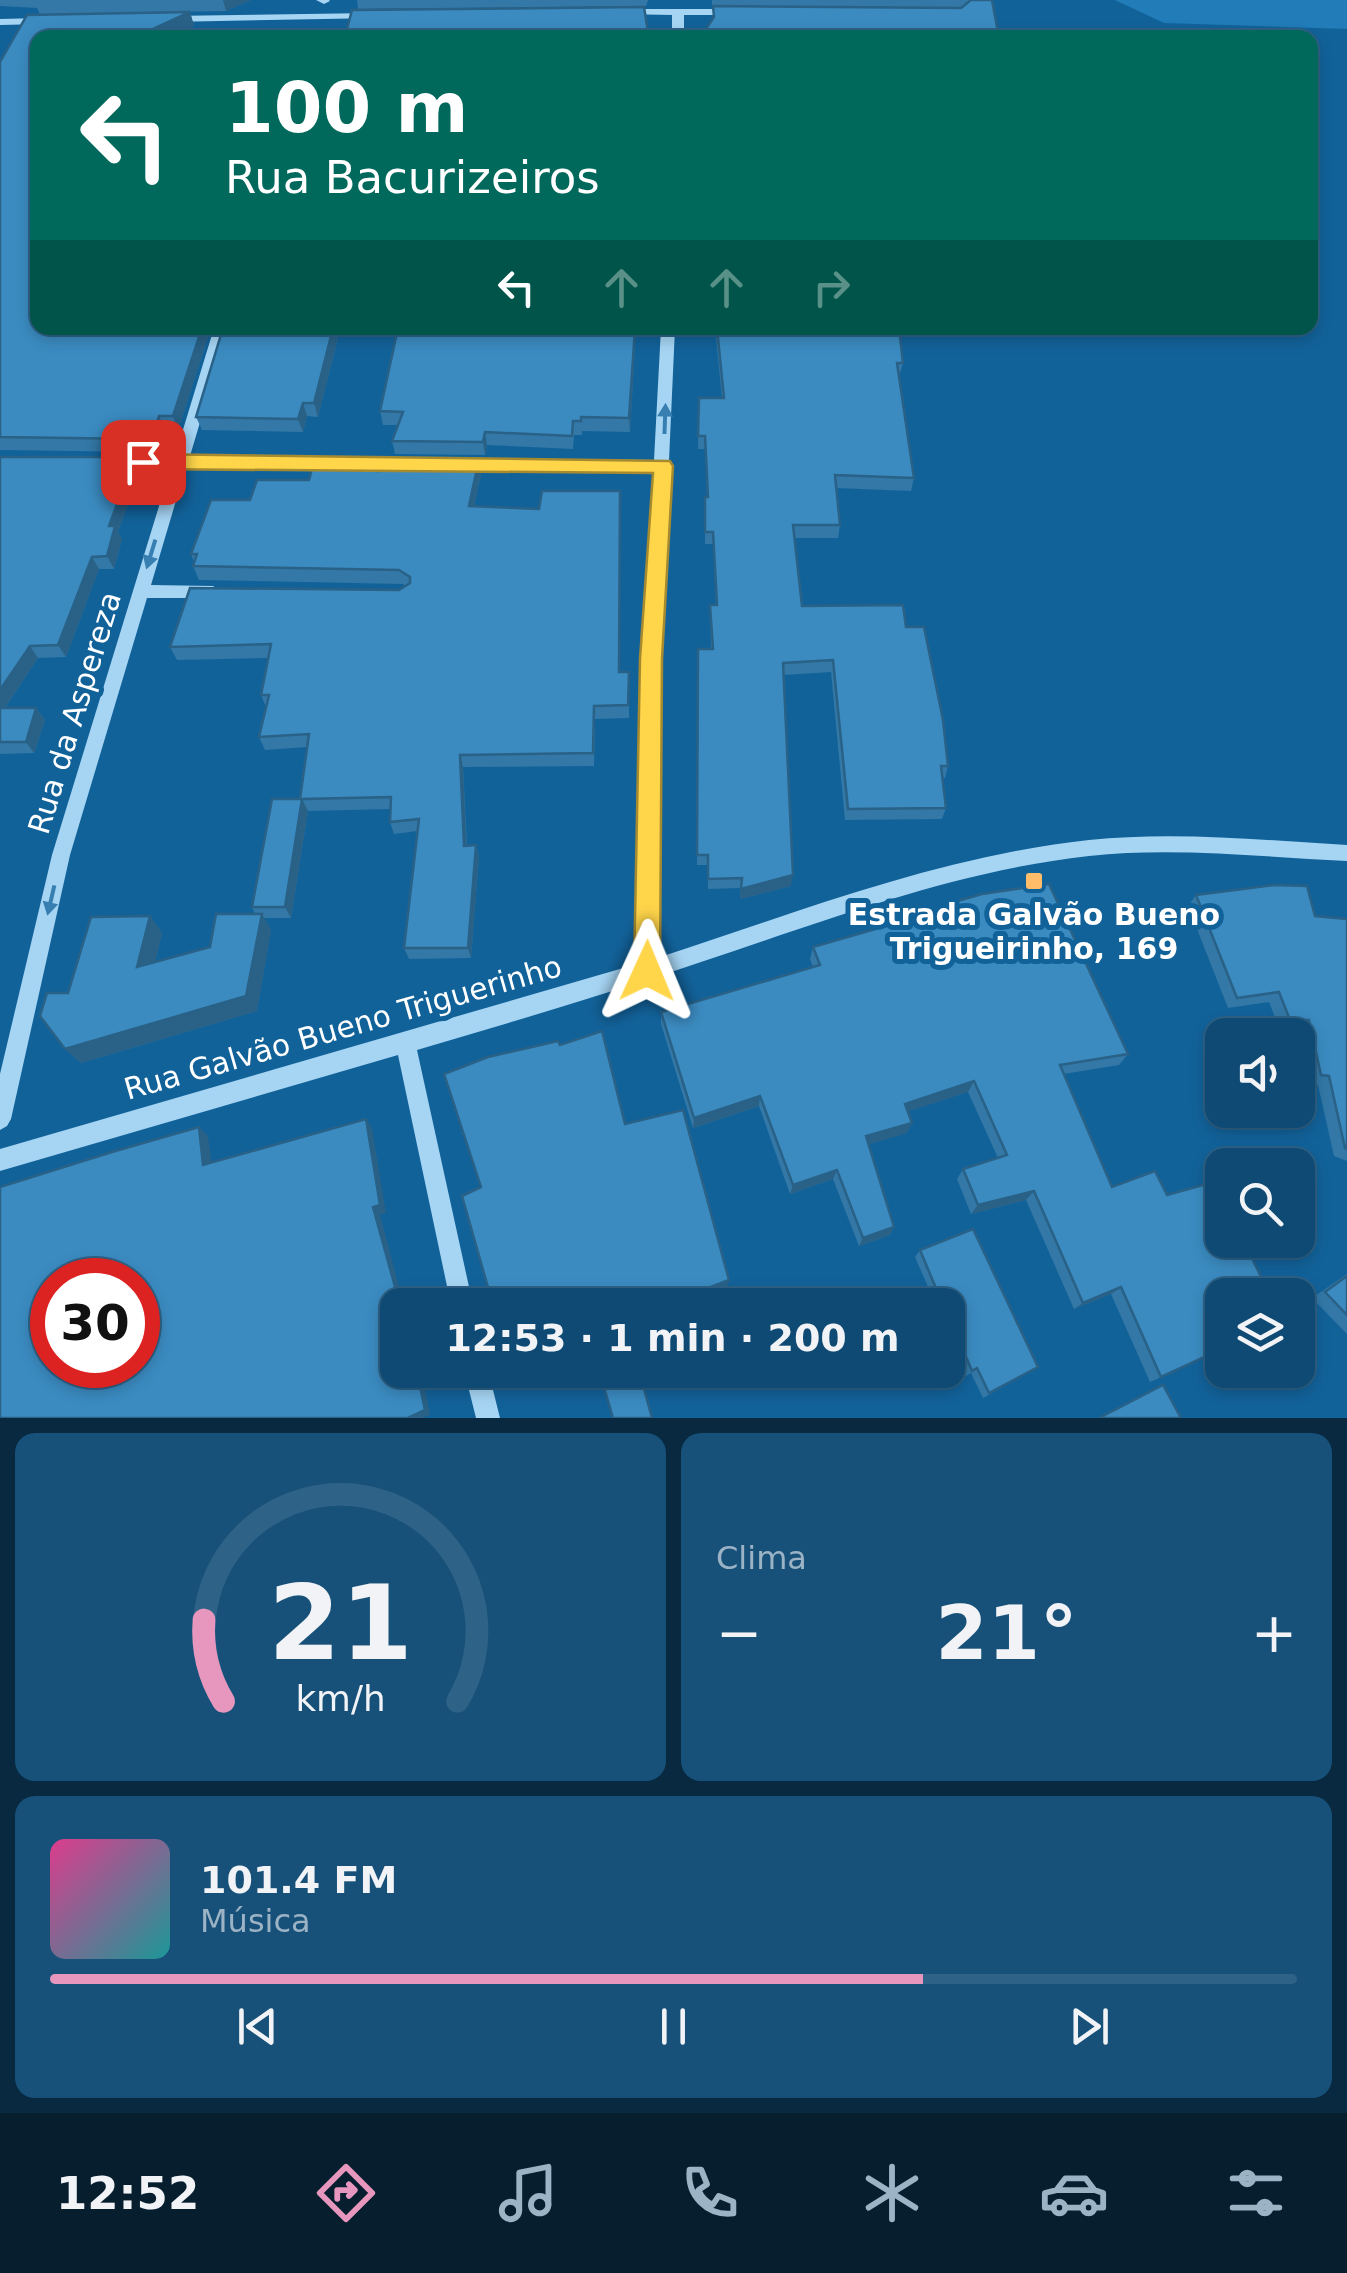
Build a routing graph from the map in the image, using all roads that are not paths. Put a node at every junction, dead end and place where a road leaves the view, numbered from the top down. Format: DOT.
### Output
graph roads {
  1 [pos="323,0"];
  2 [pos="607,12"];
  3 [pos="678,12"];
  4 [pos="751,12"];
  5 [pos="396,16"];
  6 [pos="147,19"];
  7 [pos="55,21"];
  8 [pos="0,22"];
  9 [pos="316,22"];
  10 [pos="678,30"];
  11 [pos="220,335"];
  12 [pos="668,335"];
  13 [pos="100,461"];
  14 [pos="179,462"];
  15 [pos="418,463"];
  16 [pos="438,464"];
  17 [pos="663,466"];
  18 [pos="140,592"];
  19 [pos="234,592"];
  20 [pos="1347,853"];
  21 [pos="647,971"];
  22 [pos="405,1041"];
  23 [pos="0,1119"];
  24 [pos="0,1160"];
  25 [pos="458,1288"];
  26 [pos="480,1388"];
  27 [pos="488,1418"];
  1 -- 9 [label="street"];
  2 -- 3 [label="street"];
  3 -- 4 [label="street"];
  3 -- 10 [label="street"];
  5 -- 9 [label="street"];
  6 -- 9 [label="street"];
  7 -- 8 [label="street"];
  11 -- 14 [label="street, Rua da Aspereza"];
  17 -- 12 [label="street, one-way"];
  13 -- 14 [label="street"];
  14 -- 15 [label="street"];
  14 -- 18 [label="street, Rua da Aspereza, one-way"];
  16 -- 17 [label="street"];
  17 -- 21 [label="street"];
  18 -- 19 [label="street"];
  18 -- 23 [label="street, Rua da Aspereza, one-way"];
  20 -- 21 [label="street, Rua Galvão Bueno Triguerinho"];
  21 -- 22 [label="street, Rua Galvão Bueno Triguerinho"];
  22 -- 24 [label="street, Rua Galvão Bueno Triguerinho"];
  22 -- 25 [label="street"];
  26 -- 27 [label="street"];
}
